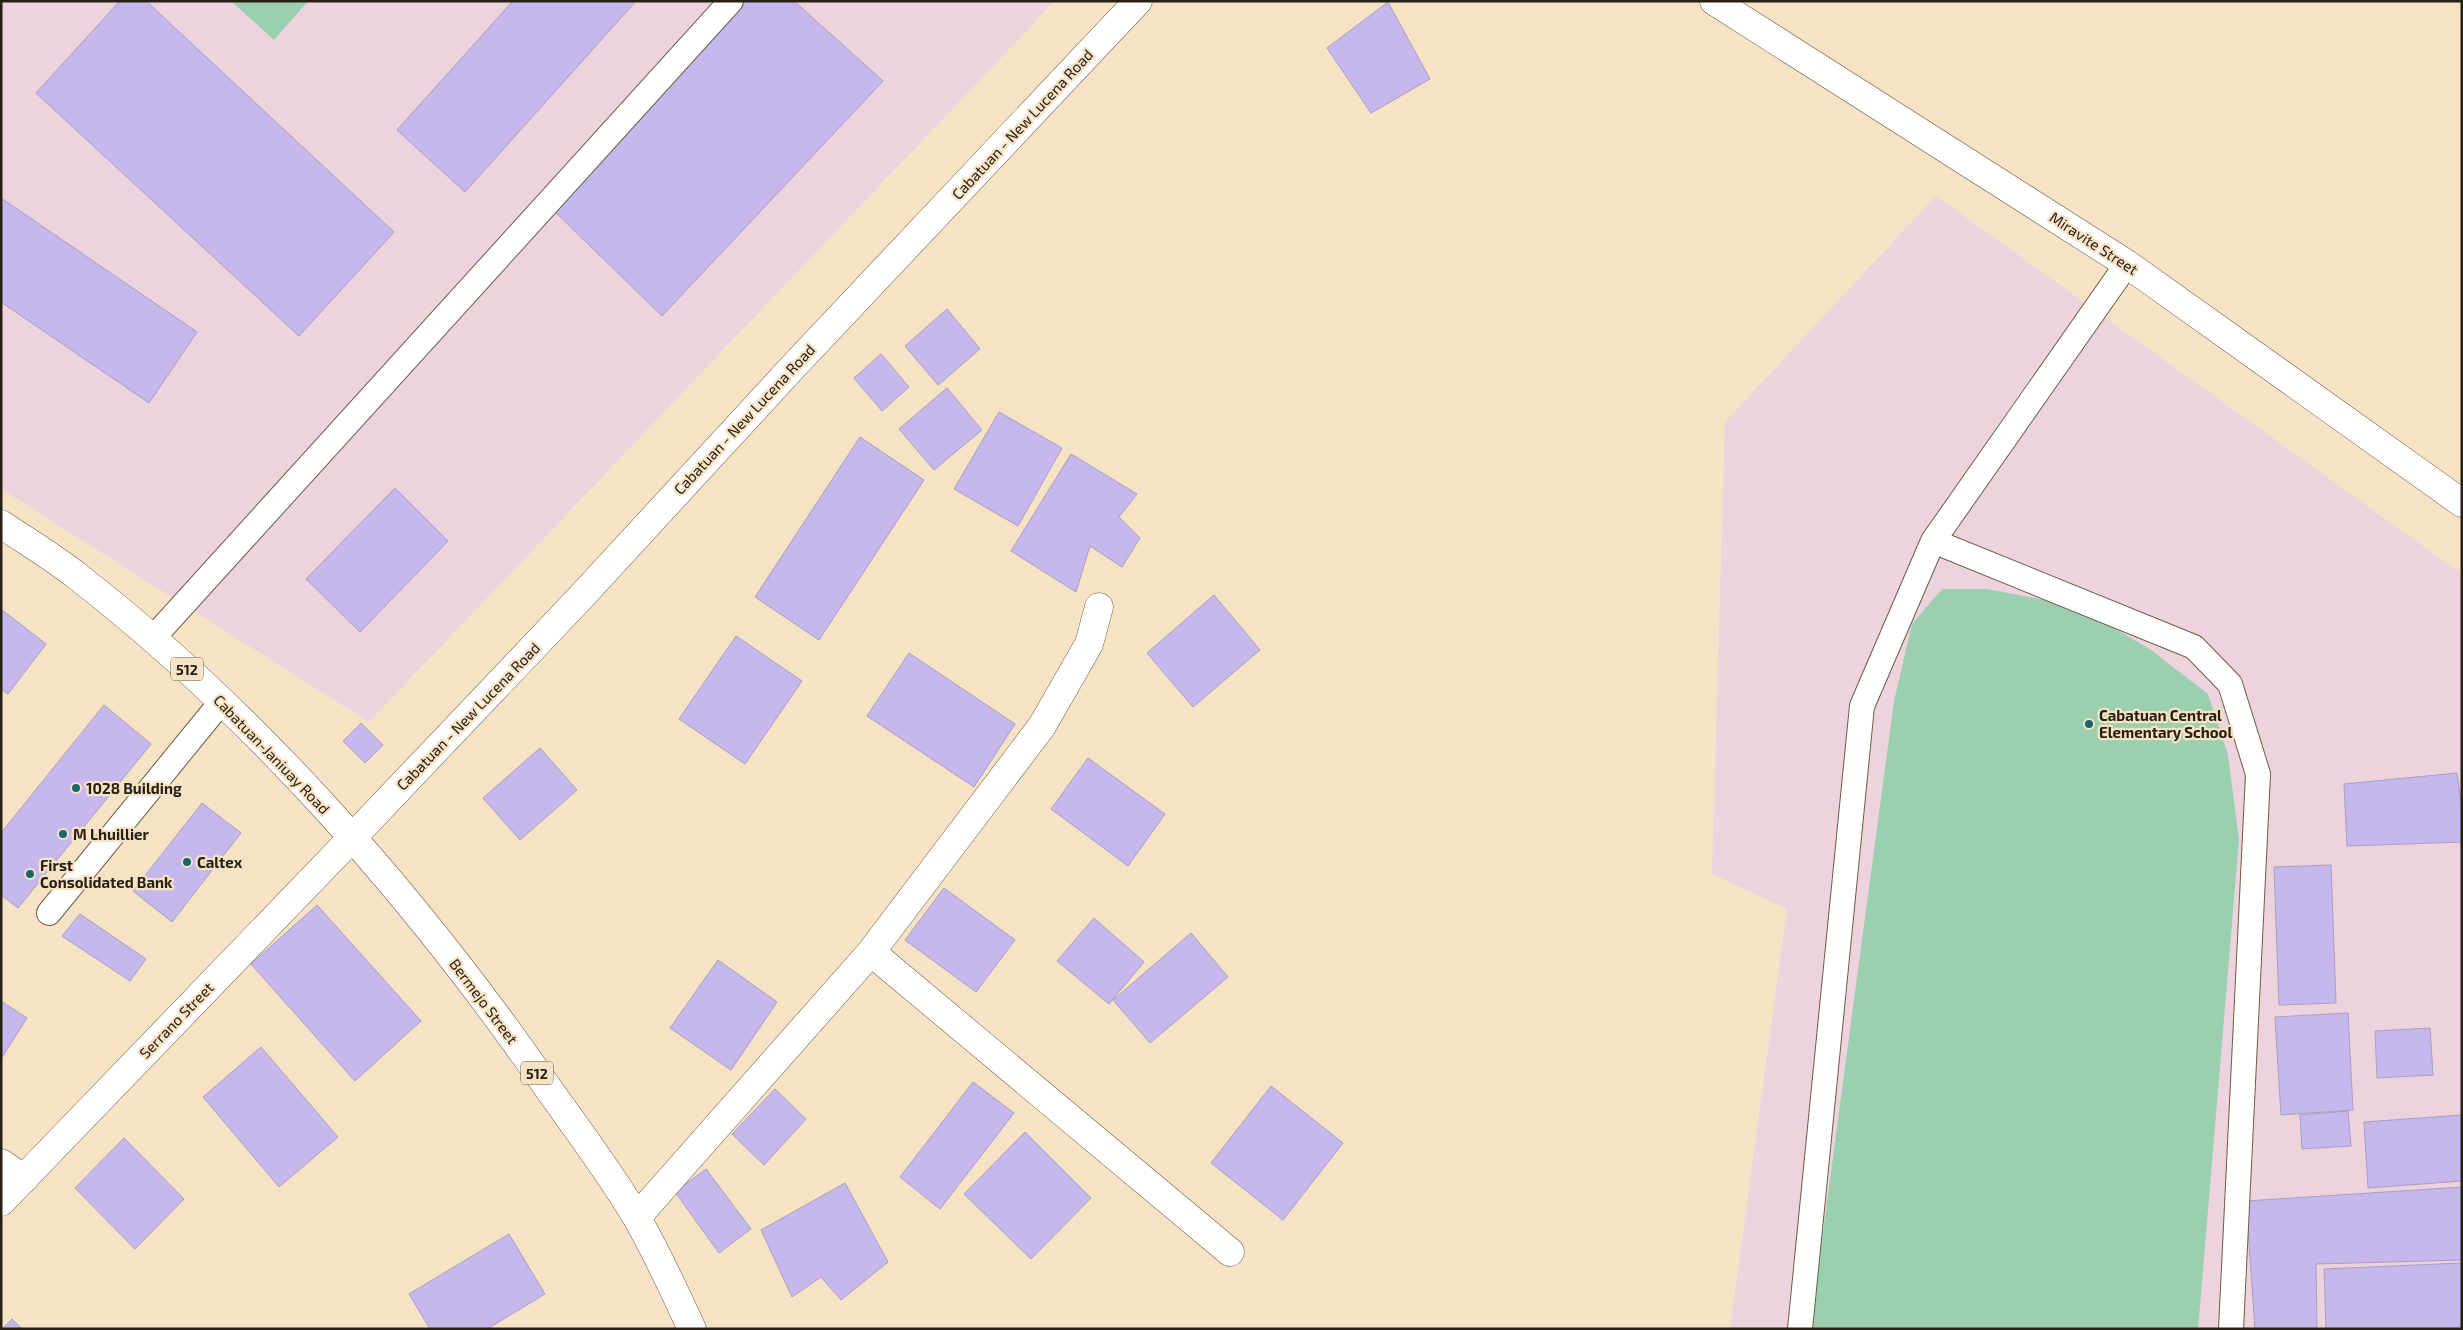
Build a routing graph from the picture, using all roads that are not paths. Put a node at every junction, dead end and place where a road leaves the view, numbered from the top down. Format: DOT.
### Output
graph roads {
  1 [pos="731,1"];
  2 [pos="1138,1"];
  3 [pos="1714,1"];
  4 [pos="2128,264"];
  5 [pos="2462,503"];
  6 [pos="1,524"];
  7 [pos="1932,541"];
  8 [pos="1099,607"];
  9 [pos="153,638"];
  10 [pos="222,701"];
  11 [pos="352,839"];
  12 [pos="49,912"];
  13 [pos="872,952"];
  14 [pos="1,1163"];
  15 [pos="24,1178"];
  16 [pos="1,1202"];
  17 [pos="636,1217"];
  18 [pos="1230,1252"];
  19 [pos="692,1329"];
  20 [pos="1800,1329"];
  21 [pos="2231,1329"];
  1 -- 9 [label="lane"];
  2 -- 11 [label="street, Cabatuan - New Lucena Road"];
  3 -- 4 [label="street, Miravite Street"];
  4 -- 5 [label="street, Miravite Street"];
  4 -- 7 [label="lane"];
  6 -- 9 [label="street, Cabatuan-Janiuay Road / 512"];
  7 -- 20 [label="lane"];
  7 -- 21 [label="lane"];
  8 -- 13 [label="street"];
  9 -- 10 [label="street, Cabatuan-Janiuay Road / 512"];
  10 -- 11 [label="street, Cabatuan-Janiuay Road / 512"];
  10 -- 12 [label="lane"];
  11 -- 15 [label="street, Serrano Street"];
  11 -- 17 [label="street, Bermejo Street / 512"];
  13 -- 17 [label="street"];
  13 -- 18 [label="street"];
  14 -- 15 [label="street"];
  15 -- 16 [label="street, Serrano Street"];
  17 -- 19 [label="street, Bermejo Street / 512"];
}
